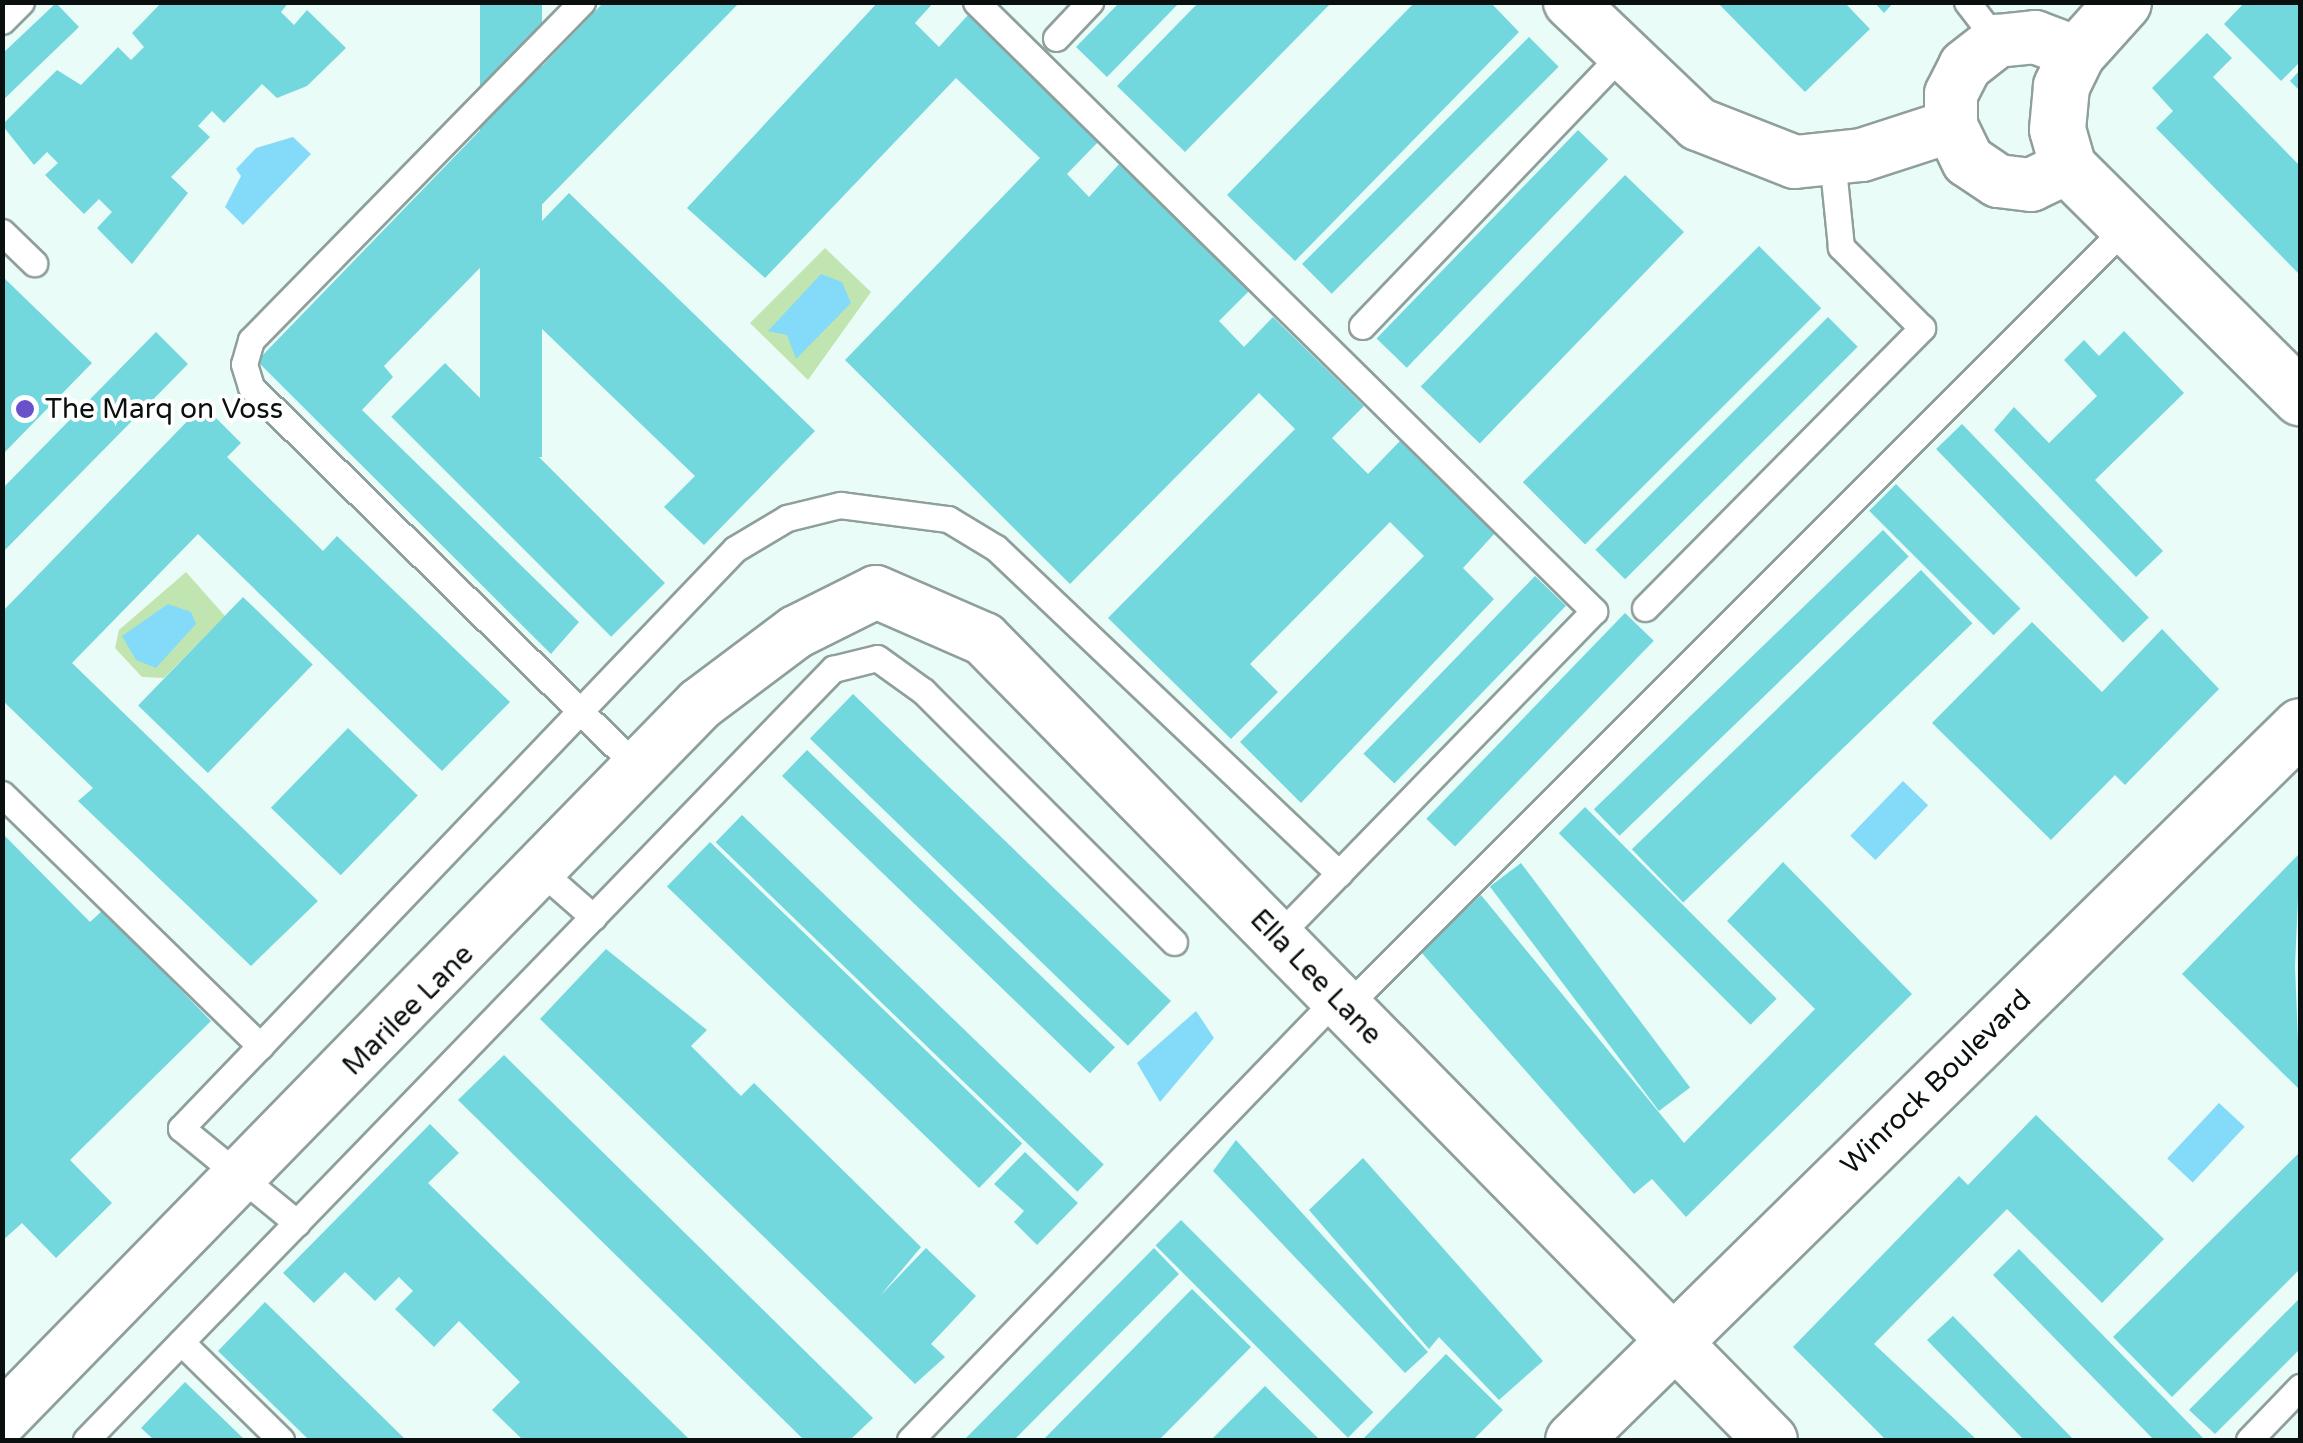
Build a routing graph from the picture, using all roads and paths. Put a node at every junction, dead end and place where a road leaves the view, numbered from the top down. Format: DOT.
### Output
graph roads {
  1 [pos="20,2"];
  2 [pos="582,2"];
  3 [pos="976,2"];
  4 [pos="1090,2"];
  5 [pos="1570,2"];
  6 [pos="2123,2"];
  7 [pos="2,21"];
  8 [pos="1982,22"];
  9 [pos="1056,38"];
  10 [pos="2076,53"];
  11 [pos="1622,54"];
  12 [pos="1951,126"];
  13 [pos="1832,158"];
  14 [pos="2068,167"];
  15 [pos="2126,228"];
  16 [pos="2,232"];
  17 [pos="34,264"];
  18 [pos="1362,326"];
  19 [pos="2300,397"];
  20 [pos="1645,608"];
  21 [pos="825,617"];
  22 [pos="580,712"];
  23 [pos="2300,726"];
  24 [pos="640,770"];
  25 [pos="2,794"];
  26 [pos="543,873"];
  27 [pos="1339,873"];
  28 [pos="593,918"];
  29 [pos="1277,937"];
  30 [pos="1174,942"];
  31 [pos="1341,1003"];
  32 [pos="260,1046"];
  33 [pos="239,1180"];
  34 [pos="297,1223"];
  35 [pos="1670,1341"];
  36 [pos="181,1342"];
  37 [pos="2300,1387"];
  38 [pos="2,1419"];
  39 [pos="86,1440"];
  40 [pos="282,1440"];
  41 [pos="910,1440"];
  42 [pos="1573,1440"];
  43 [pos="1771,1440"];
  44 [pos="2248,1440"];
  1 -- 7 [label="lane"];
  2 -- 22 [label="lane"];
  3 -- 27 [label="lane"];
  4 -- 9 [label="lane"];
  5 -- 11 [label="street"];
  6 -- 10 [label="street"];
  8 -- 10 [label="street"];
  8 -- 12 [label="street"];
  10 -- 14 [label="street"];
  11 -- 13 [label="street"];
  11 -- 18 [label="lane"];
  12 -- 13 [label="street"];
  12 -- 14 [label="street"];
  13 -- 20 [label="lane"];
  14 -- 15 [label="street"];
  15 -- 19 [label="street"];
  15 -- 31 [label="lane"];
  16 -- 17 [label="lane"];
  21 -- 24 [label="street, Marilee Lane"];
  21 -- 29 [label="street, Ella Lee Lane"];
  22 -- 24 [label="lane"];
  22 -- 27 [label="lane"];
  22 -- 32 [label="lane"];
  23 -- 35 [label="street, Winrock Boulevard"];
  24 -- 26 [label="street, Marilee Lane"];
  25 -- 32 [label="lane"];
  26 -- 28 [label="lane"];
  26 -- 33 [label="street, Marilee Lane"];
  27 -- 29 [label="lane"];
  28 -- 30 [label="lane"];
  28 -- 34 [label="lane"];
  29 -- 31 [label="street, Ella Lee Lane"];
  31 -- 35 [label="street, Ella Lee Lane"];
  31 -- 41 [label="lane"];
  32 -- 33 [label="lane"];
  33 -- 34 [label="lane"];
  33 -- 38 [label="street, Marilee Lane"];
  34 -- 36 [label="lane"];
  35 -- 42 [label="street, Winrock Boulevard"];
  35 -- 43 [label="street, Ella Lee Lane"];
  36 -- 39 [label="lane"];
  36 -- 40 [label="lane"];
  37 -- 44 [label="lane"];
}
